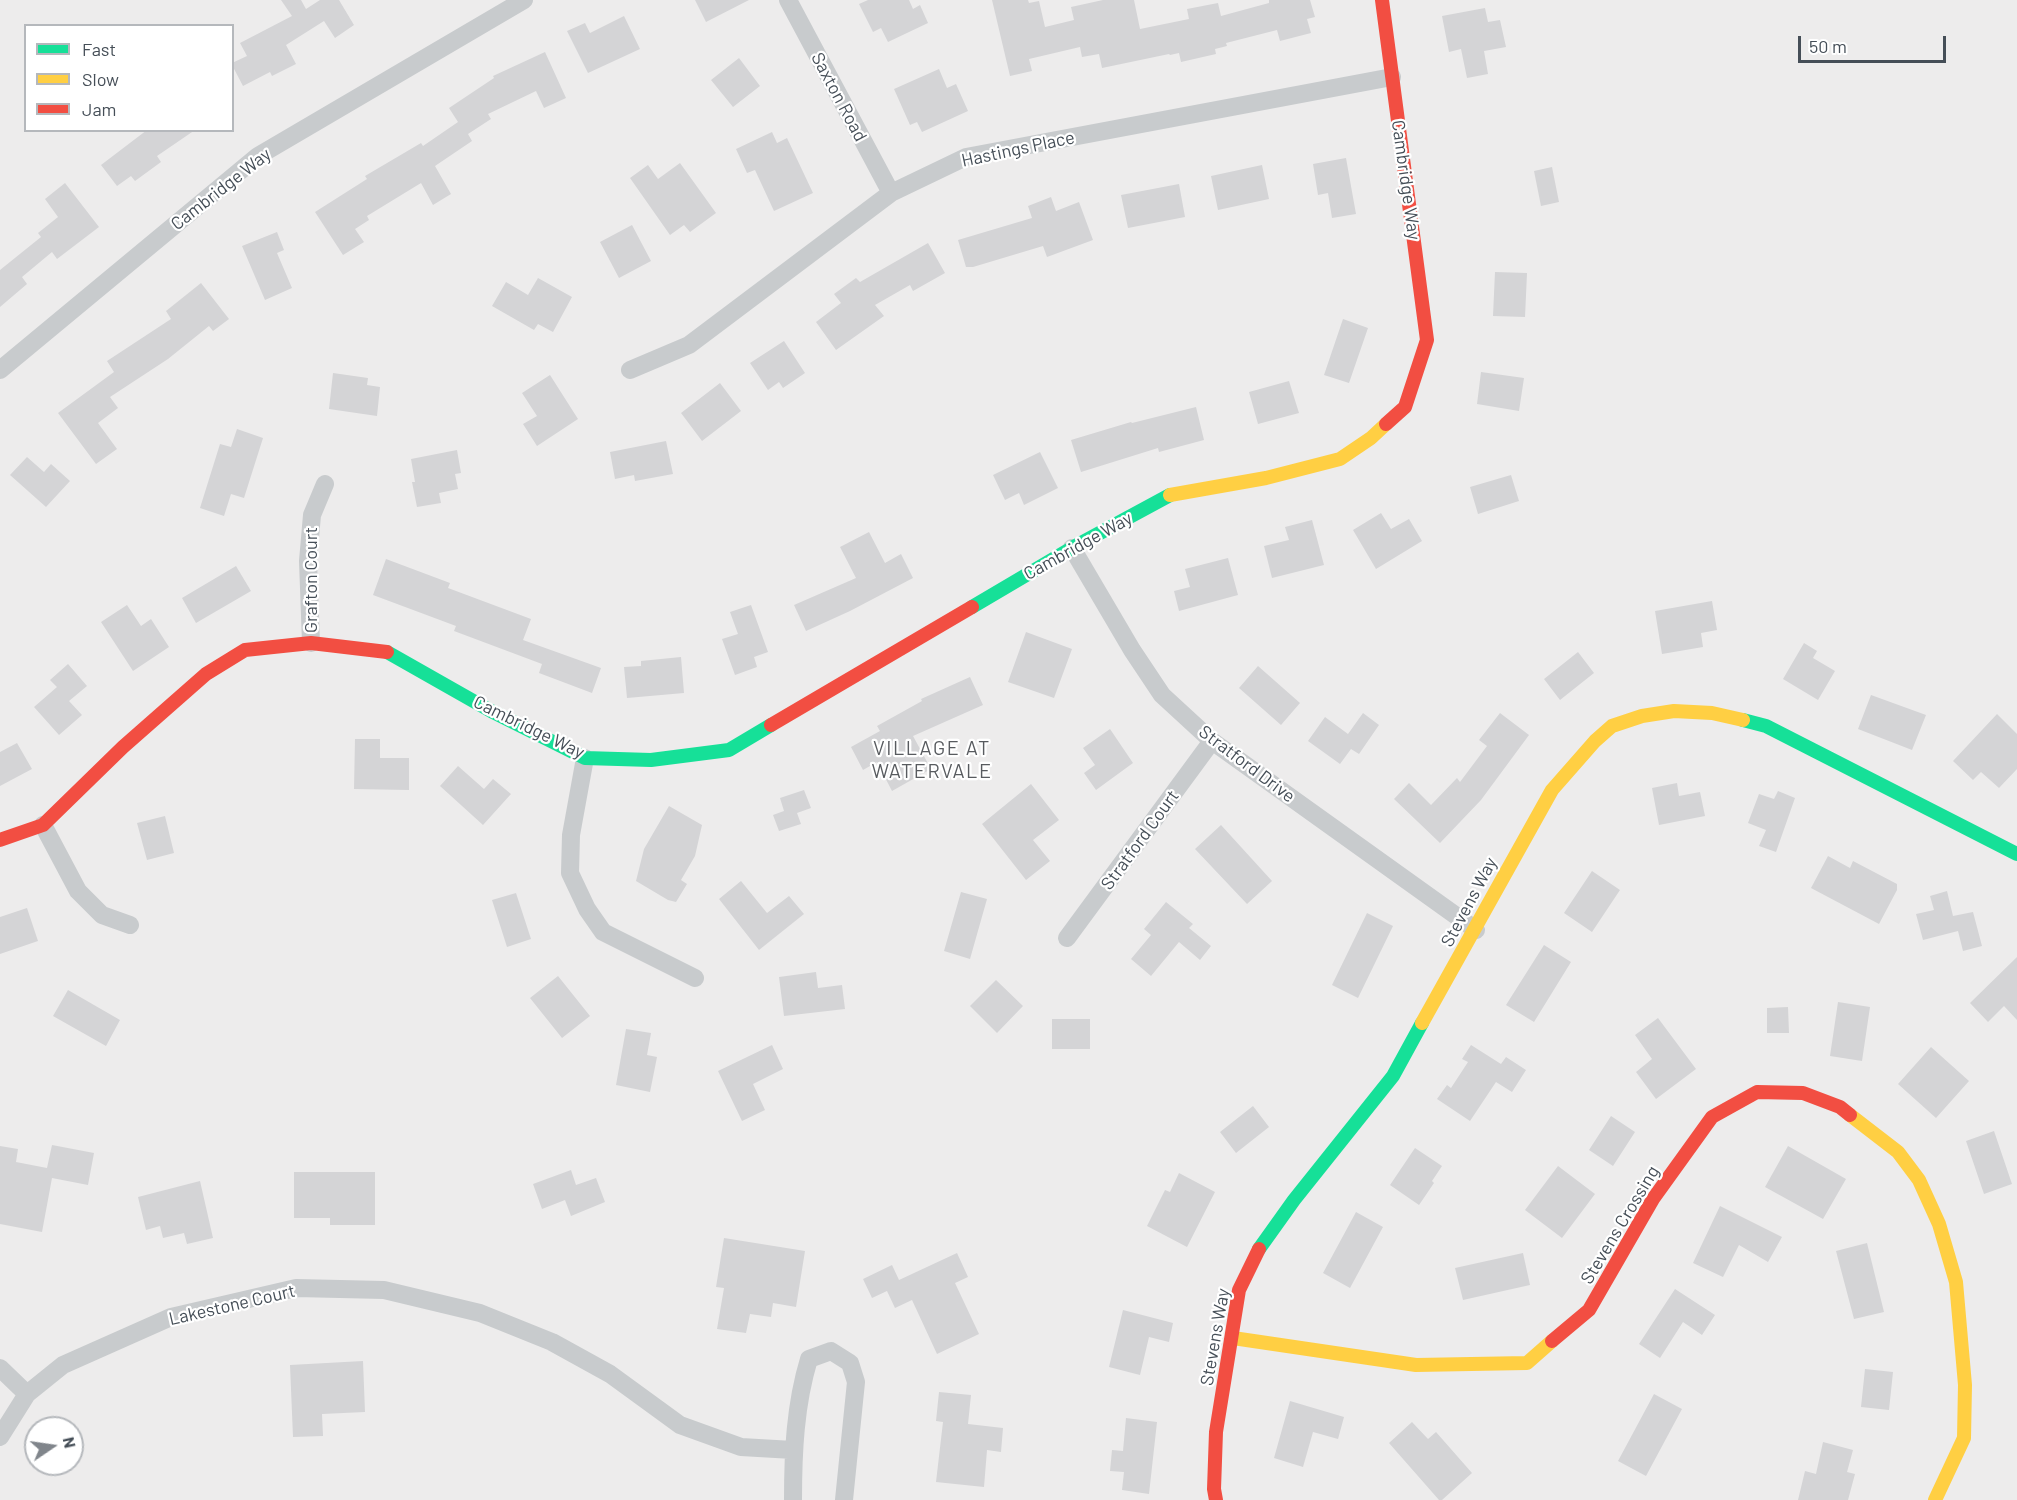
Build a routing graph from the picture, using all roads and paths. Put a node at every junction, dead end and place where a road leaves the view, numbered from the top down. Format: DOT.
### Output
graph roads {
  1 [pos="524,0"];
  2 [pos="788,0"];
  3 [pos="1382,0"];
  4 [pos="1392,77"];
  5 [pos="891,194"];
  6 [pos="0,370"];
  7 [pos="630,370"];
  8 [pos="325,484"];
  9 [pos="1072,548"];
  10 [pos="311,643"];
  11 [pos="1212,741"];
  12 [pos="585,758"];
  13 [pos="44,825"];
  14 [pos="0,840"];
  15 [pos="2017,854"];
  16 [pos="130,925"];
  17 [pos="1476,930"];
  18 [pos="1067,938"];
  19 [pos="695,978"];
  20 [pos="1233,1338"];
  21 [pos="0,1368"];
  22 [pos="27,1394"];
  23 [pos="0,1437"];
  24 [pos="793,1450"];
  25 [pos="793,1500"];
  26 [pos="844,1500"];
  27 [pos="1215,1500"];
  28 [pos="1935,1500"];
  1 -- 6 [label="street, Cambridge Way"];
  2 -- 5 [label="street, Saxton Road"];
  3 -- 4 [label="street, Cambridge Way"];
  4 -- 5 [label="street, Hastings Place"];
  4 -- 9 [label="street, Cambridge Way"];
  5 -- 7 [label="street, Hastings Place"];
  8 -- 10 [label="street, Grafton Court"];
  9 -- 11 [label="street, Stratford Drive"];
  9 -- 12 [label="street, Cambridge Way"];
  10 -- 12 [label="street, Cambridge Way"];
  10 -- 13 [label="street"];
  11 -- 17 [label="street, Stratford Drive"];
  11 -- 18 [label="street, Stratford Court"];
  12 -- 19 [label="street"];
  13 -- 14 [label="street"];
  13 -- 16 [label="street"];
  15 -- 17 [label="street, Stevens Way"];
  17 -- 20 [label="street, Stevens Way"];
  20 -- 27 [label="street, Stevens Way"];
  20 -- 28 [label="street, Stevens Crossing"];
  21 -- 22 [label="street"];
  22 -- 23 [label="street, Lakestone Court"];
  22 -- 24 [label="street, Lakestone Court"];
  24 -- 25 [label="street"];
  24 -- 26 [label="street"];
}
